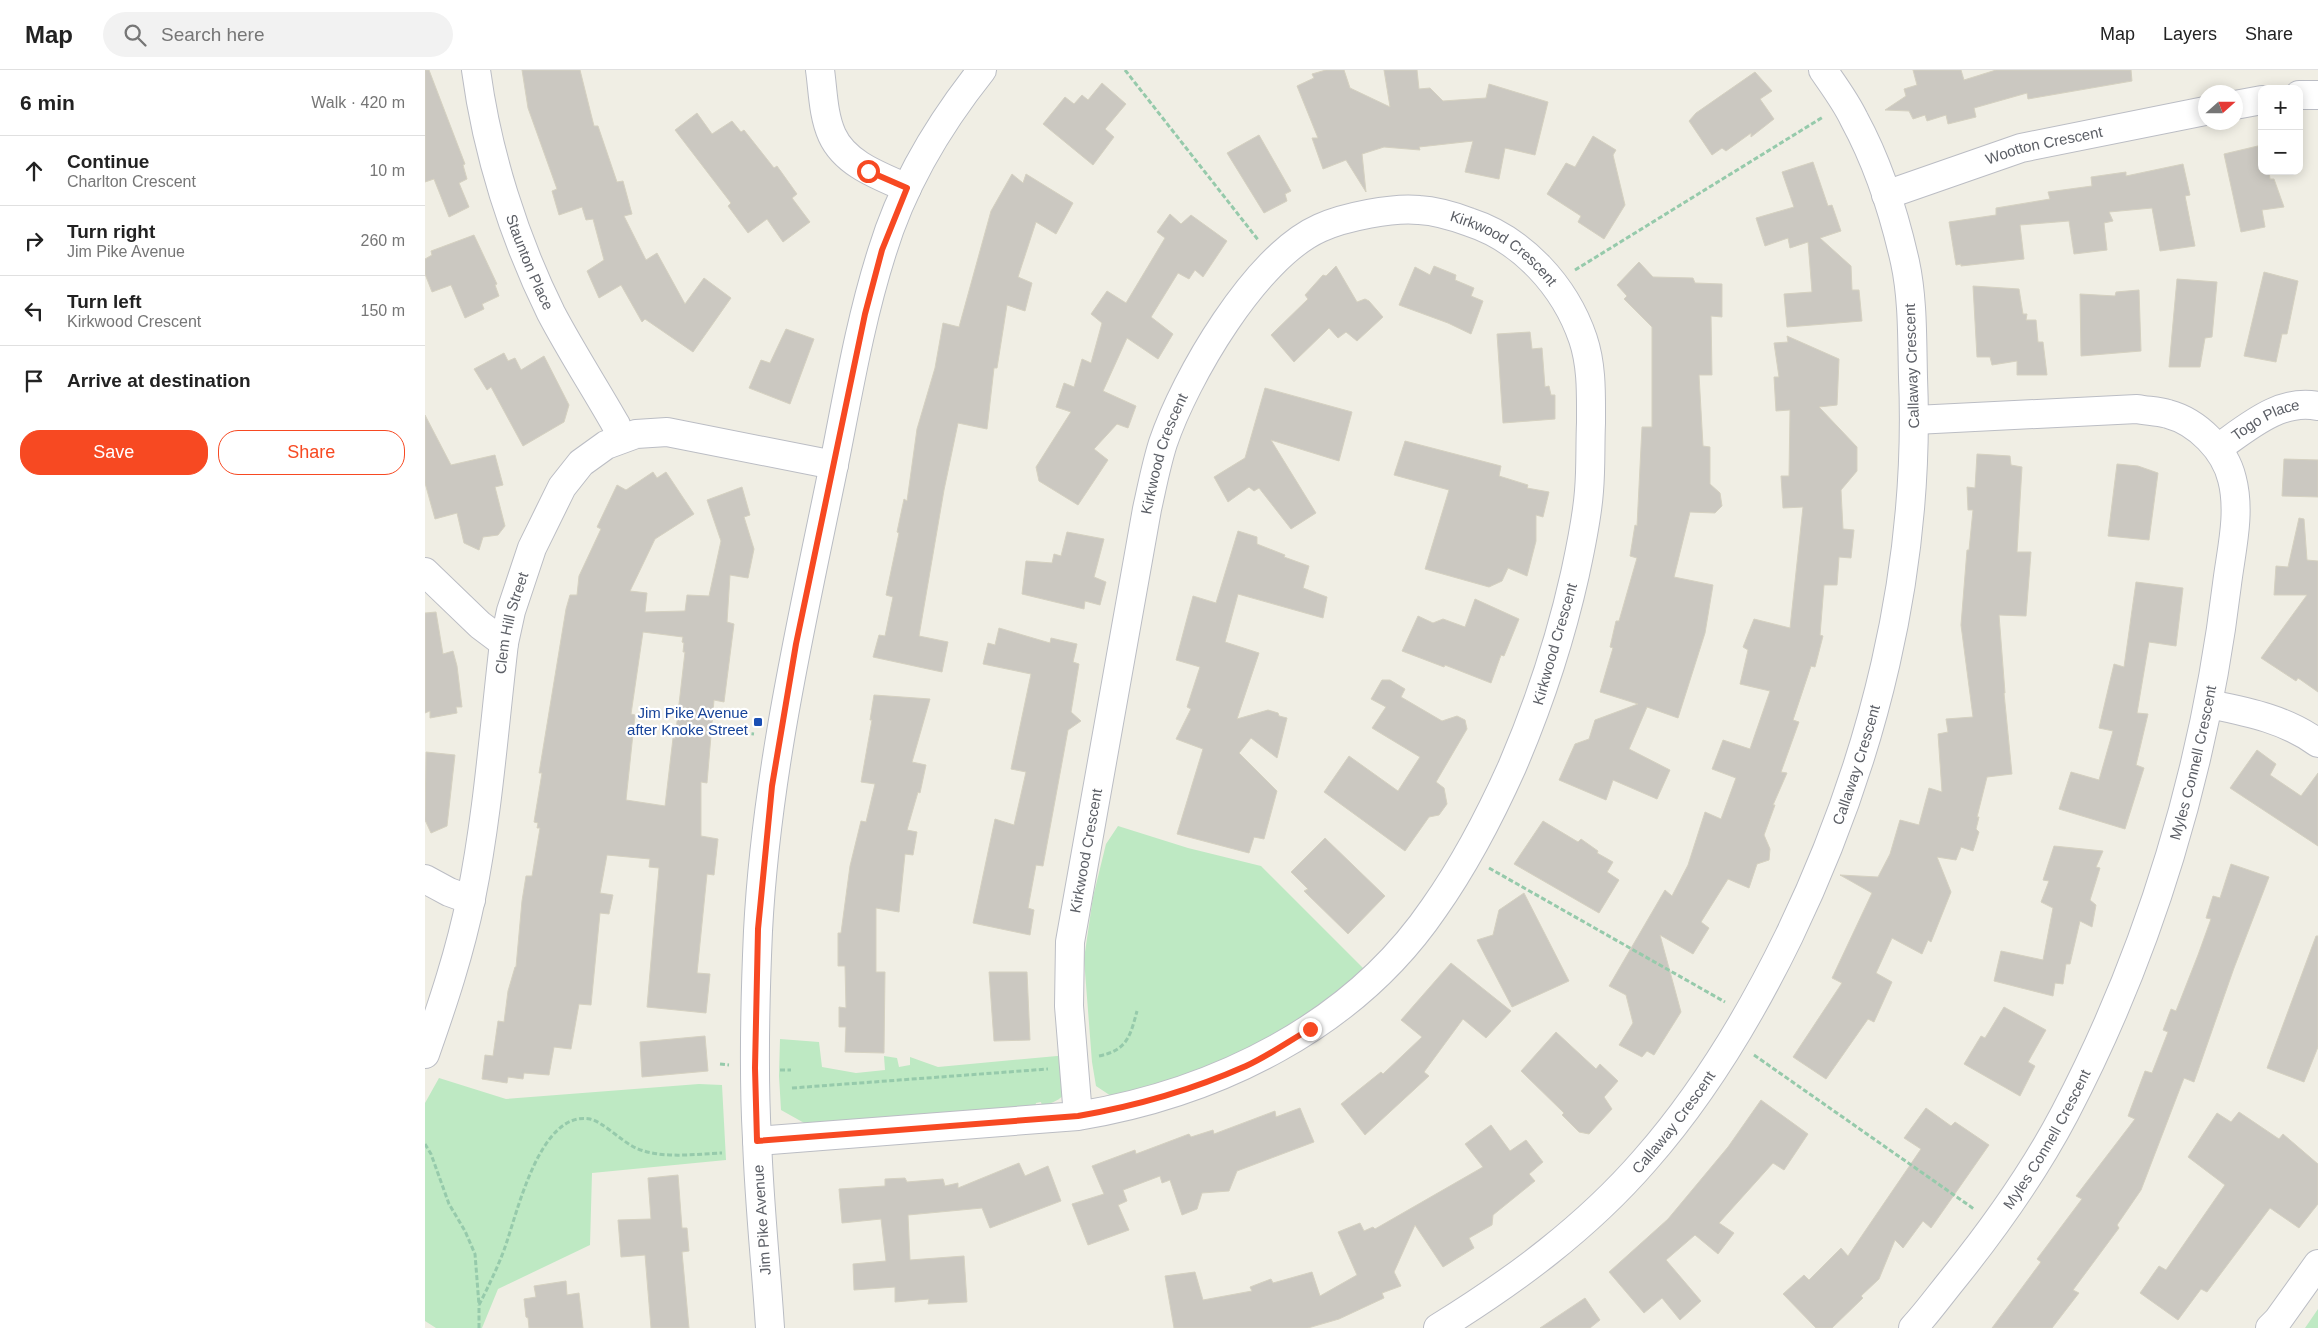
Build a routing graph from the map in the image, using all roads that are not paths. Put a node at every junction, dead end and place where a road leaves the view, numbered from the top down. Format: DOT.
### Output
graph roads {
  1 [pos="476,70"];
  2 [pos="820,70"];
  3 [pos="981,70"];
  4 [pos="1823,70"];
  5 [pos="2303,95"];
  6 [pos="2318,95"];
  7 [pos="2258,101"];
  8 [pos="2243,104"];
  9 [pos="2198,112"];
  10 [pos="907,188"];
  11 [pos="1886,194"];
  12 [pos="2318,406"];
  13 [pos="1915,420"];
  14 [pos="621,438"];
  15 [pos="2218,448"];
  16 [pos="834,465"];
  17 [pos="425,572"];
  18 [pos="504,643"];
  19 [pos="2209,704"];
  20 [pos="2318,743"];
  21 [pos="425,879"];
  22 [pos="471,900"];
  23 [pos="425,1054"];
  24 [pos="1078,1116"];
  25 [pos="757,1141"];
  26 [pos="2318,1264"];
  27 [pos="770,1328"];
  28 [pos="1438,1328"];
  29 [pos="1913,1328"];
  30 [pos="2270,1328"];
  1 -- 14 [label="street, Staunton Place"];
  2 -- 10 [label="street"];
  3 -- 10 [label="street, Jim Pike Avenue"];
  4 -- 11 [label="street, Callaway Crescent"];
  5 -- 6 [label="street"];
  7 -- 8 [label="street"];
  9 -- 11 [label="street, Wootton Crescent"];
  10 -- 16 [label="street, Jim Pike Avenue"];
  11 -- 13 [label="street, Callaway Crescent"];
  12 -- 15 [label="street, Togo Place"];
  13 -- 15 [label="street, Myles Connell Crescent"];
  13 -- 28 [label="street, Callaway Crescent"];
  14 -- 16 [label="street, Clem Hill Street"];
  14 -- 18 [label="street, Clem Hill Street"];
  15 -- 19 [label="street, Myles Connell Crescent"];
  16 -- 25 [label="street, Jim Pike Avenue"];
  17 -- 18 [label="street"];
  18 -- 22 [label="street, Clem Hill Street"];
  19 -- 20 [label="street"];
  19 -- 29 [label="street, Myles Connell Crescent"];
  21 -- 22 [label="street"];
  22 -- 23 [label="street, Clem Hill Street"];
  24 -- 24 [label="street, Kirkwood Crescent"];
  24 -- 25 [label="street, Kirkwood Crescent"];
  25 -- 27 [label="street, Jim Pike Avenue"];
  26 -- 30 [label="street"];
}
